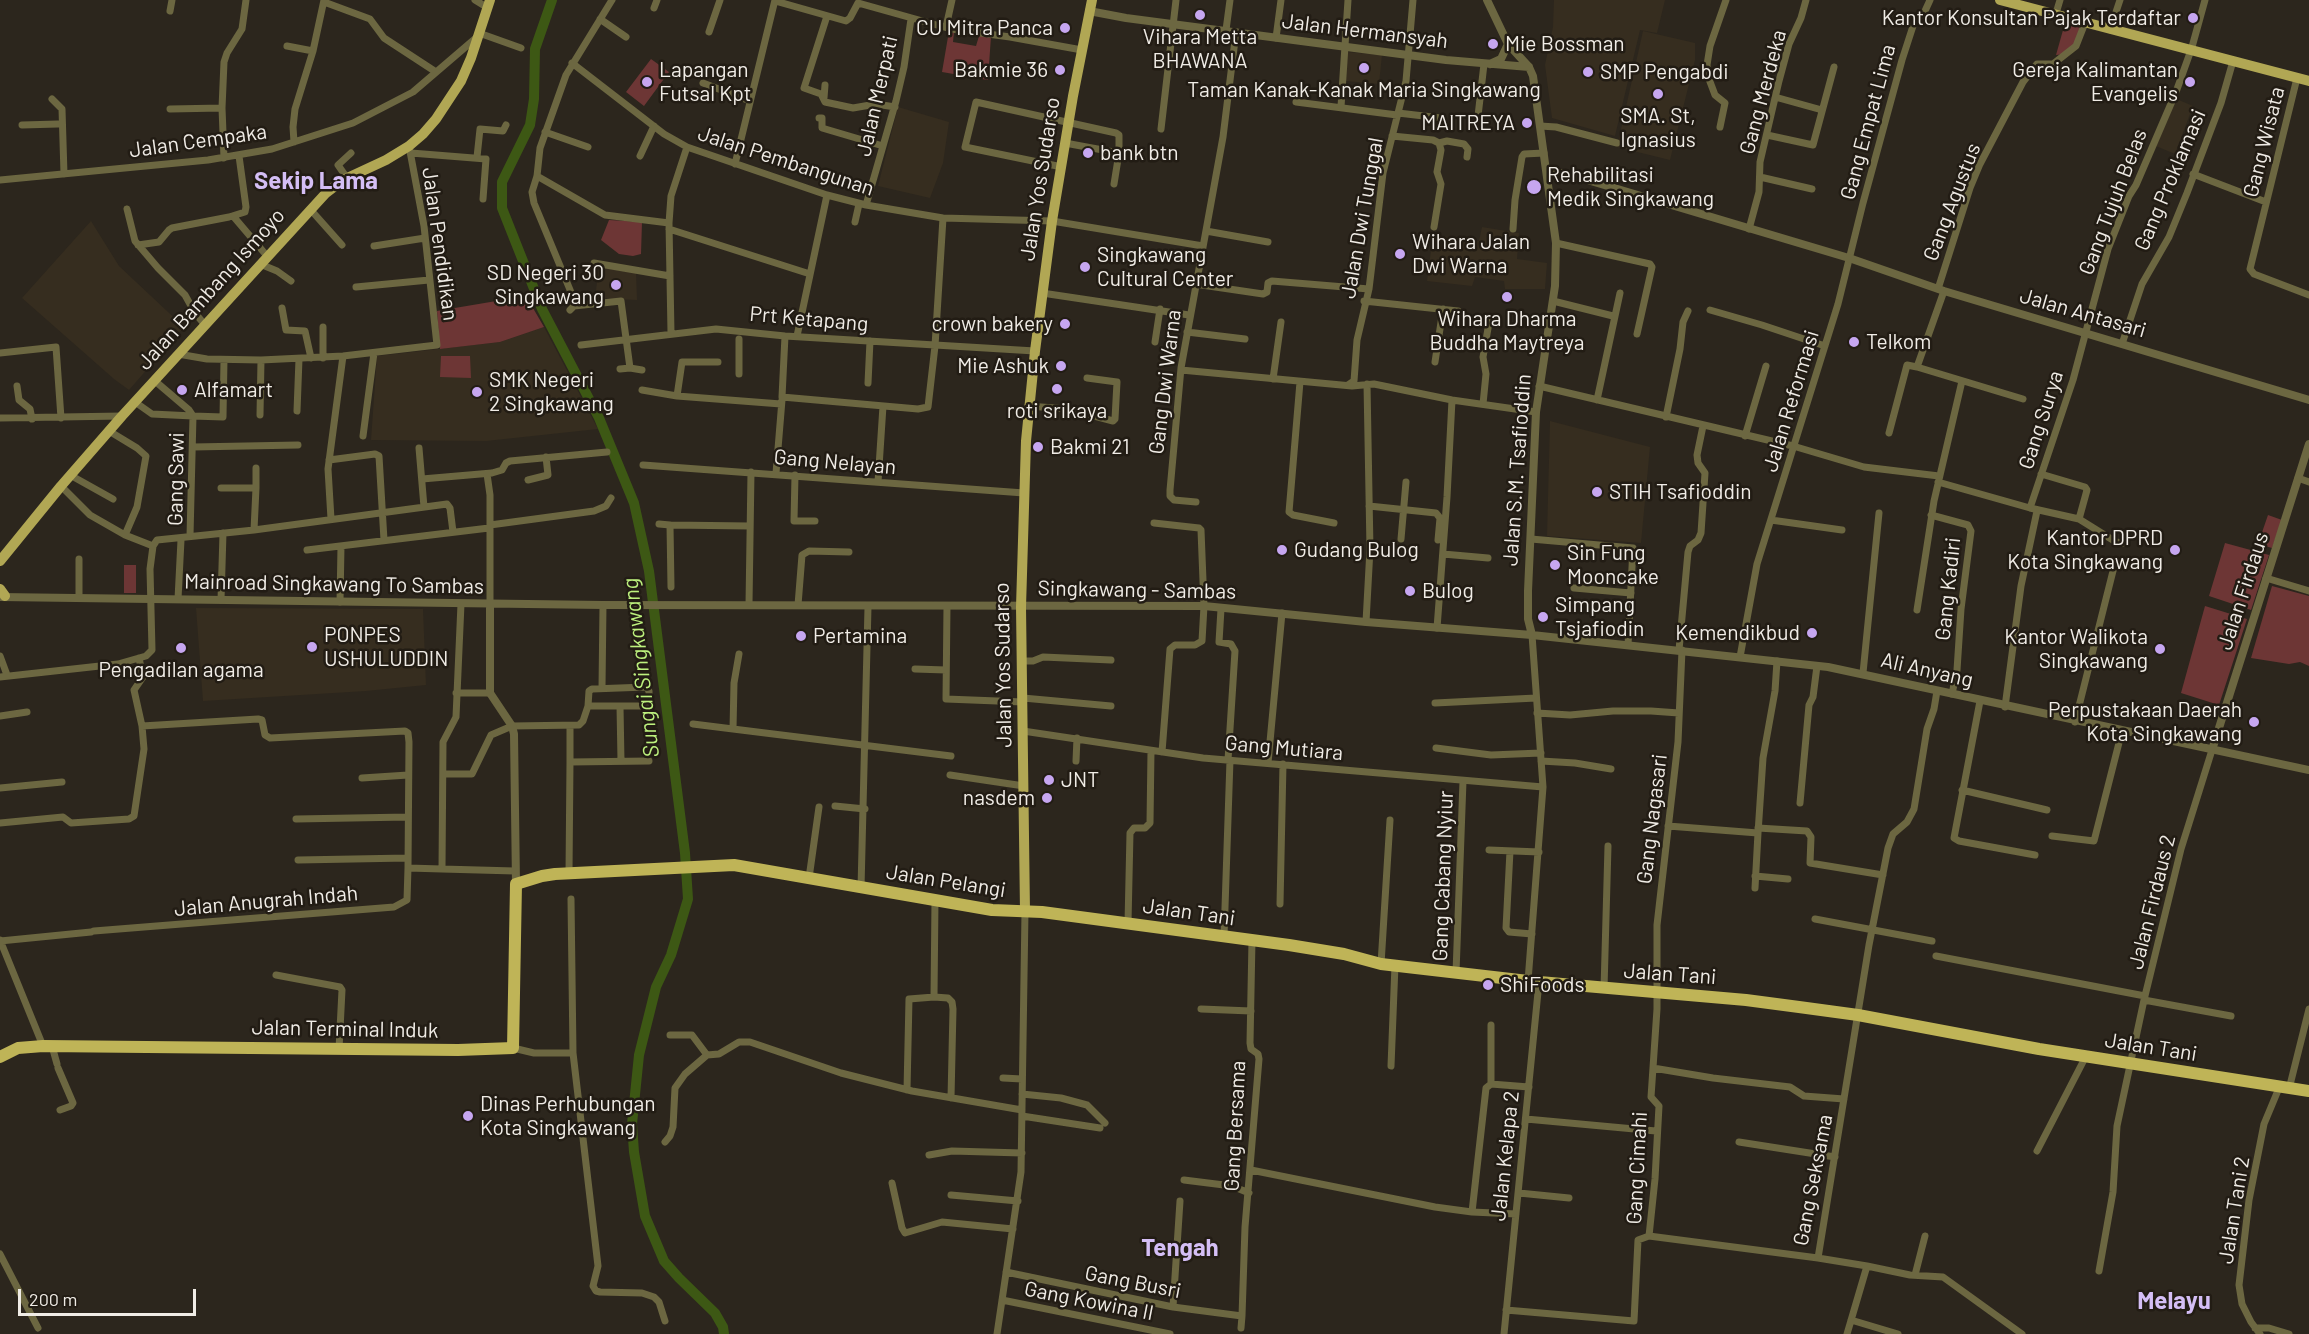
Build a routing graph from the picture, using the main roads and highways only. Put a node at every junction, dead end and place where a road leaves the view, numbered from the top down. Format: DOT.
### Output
graph roads {
  1 [pos="2000,0"];
  2 [pos="2020,0"];
  3 [pos="489,4"];
  4 [pos="2059,5"];
  5 [pos="1090,6"];
  6 [pos="2110,27"];
  7 [pos="2191,49"];
  8 [pos="2309,79"];
  9 [pos="2,555"];
  10 [pos="1025,912"];
  11 [pos="513,1048"];
  12 [pos="0,1057"];
  13 [pos="2309,1091"];
  1 -- 6 [label="main road"];
  2 -- 4 [label="main road"];
  3 -- 9 [label="main road, Jalan Bambang Ismoyo"];
  4 -- 6 [label="main road"];
  5 -- 10 [label="main road, Jalan Yos Sudarso"];
  6 -- 7 [label="main road"];
  7 -- 8 [label="main road"];
  7 -- 8 [label="main road"];
  10 -- 11 [label="highway, Jalan Pelangi"];
  10 -- 13 [label="highway, Jalan Tani"];
  11 -- 12 [label="highway, Jalan Terminal Induk"];
}
